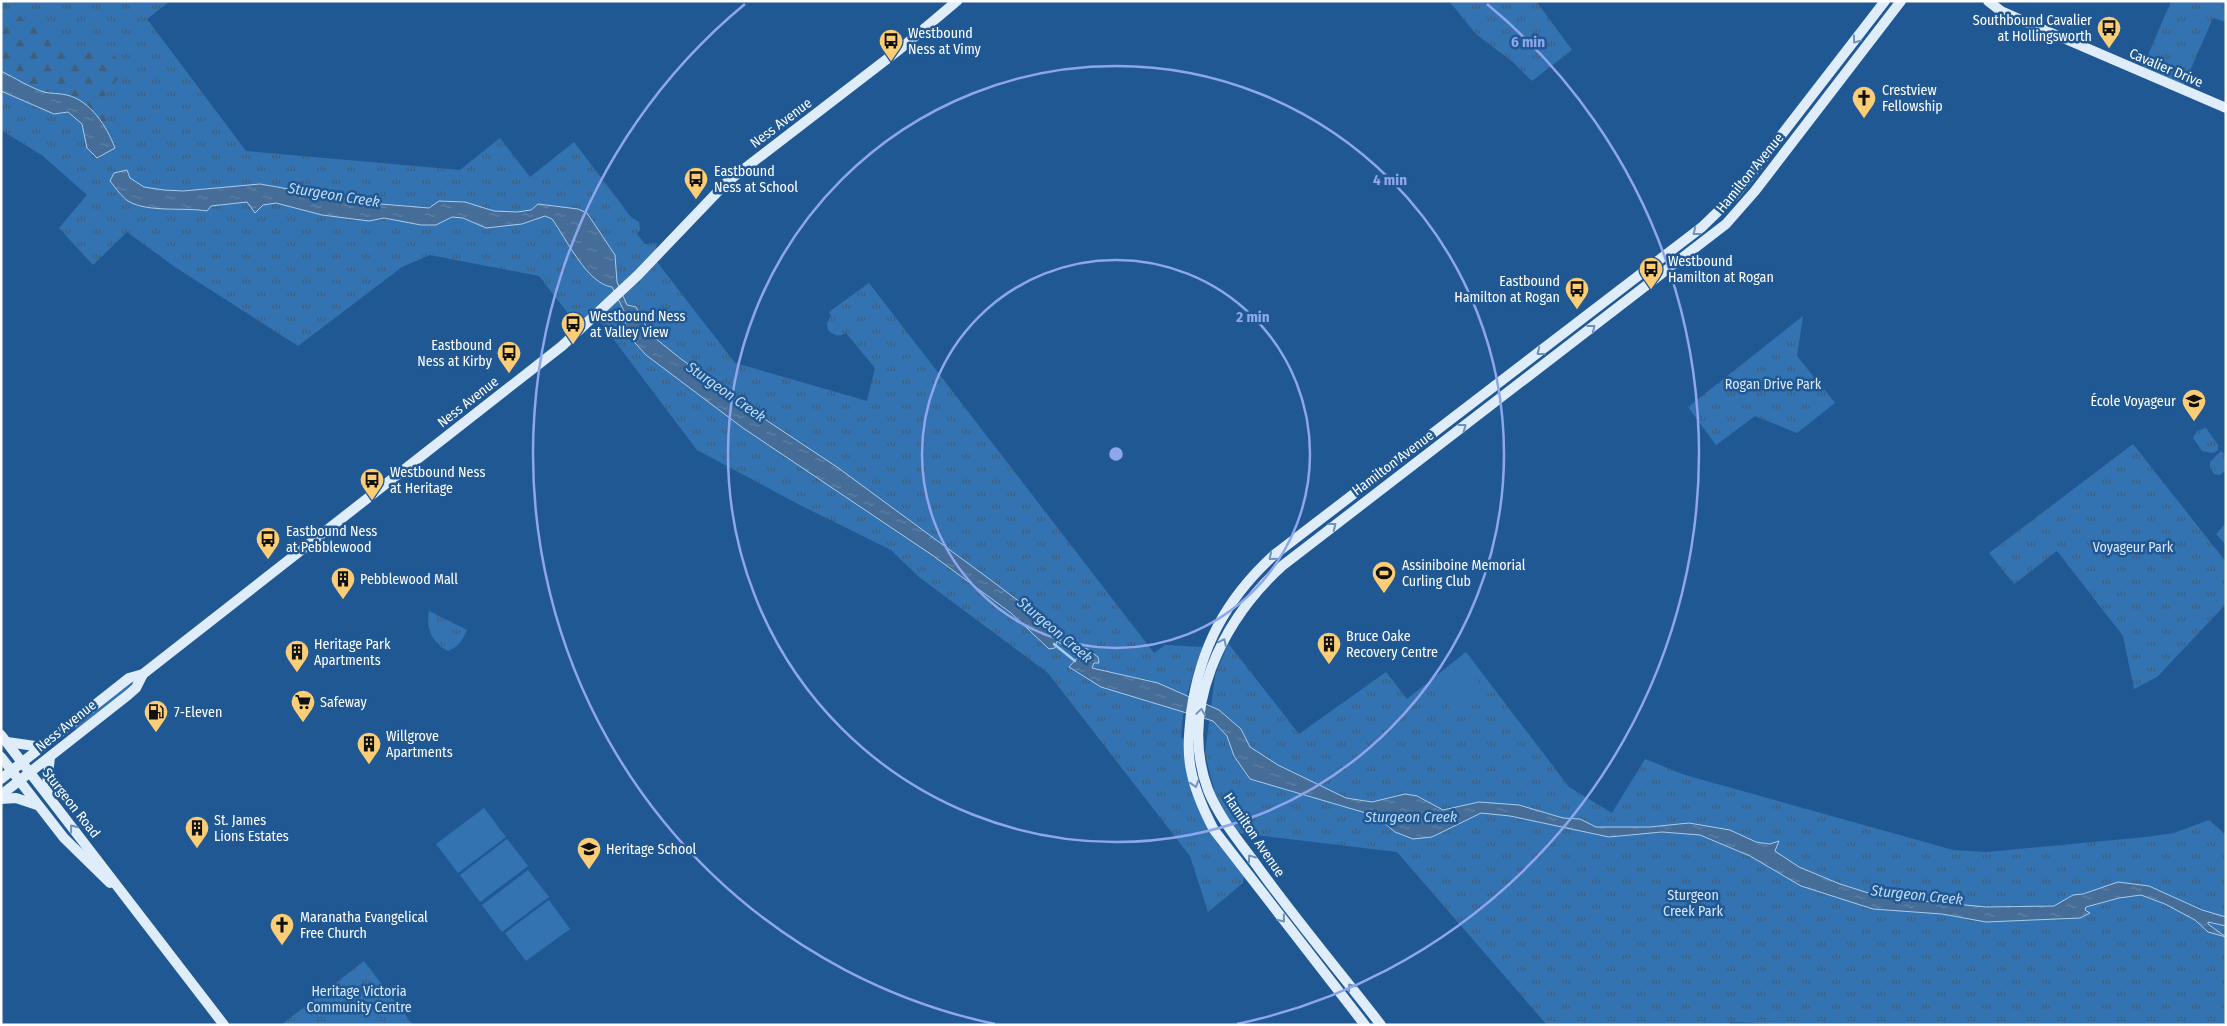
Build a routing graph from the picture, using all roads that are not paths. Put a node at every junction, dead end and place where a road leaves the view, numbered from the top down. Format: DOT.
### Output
graph roads {
  1 [pos="957,1"];
  2 [pos="1885,1"];
  3 [pos="1901,1"];
  4 [pos="1988,1"];
  5 [pos="2226,108"];
  6 [pos="143,674"];
  7 [pos="1200,687"];
  8 [pos="1193,736"];
  9 [pos="4,738"];
  10 [pos="42,747"];
  11 [pos="1,757"];
  12 [pos="50,757"];
  13 [pos="22,763"];
  14 [pos="12,771"];
  15 [pos="30,773"];
  16 [pos="1,779"];
  17 [pos="20,782"];
  18 [pos="1,797"];
  19 [pos="49,797"];
  20 [pos="37,806"];
  21 [pos="119,889"];
  22 [pos="224,1025"];
  23 [pos="1364,1025"];
  24 [pos="1381,1025"];
  1 -- 6 [label="street, Ness Avenue"];
  2 -- 7 [label="street, Hamilton Avenue, one-way"];
  7 -- 3 [label="street, Hamilton Avenue, one-way"];
  4 -- 5 [label="street, Cavalier Drive"];
  6 -- 10 [label="street, Ness Avenue"];
  6 -- 12 [label="street, Ness Avenue"];
  7 -- 8 [label="street, Hamilton Avenue"];
  8 -- 23 [label="street, Hamilton Avenue, one-way"];
  24 -- 8 [label="street, Hamilton Avenue, one-way"];
  9 -- 10 [label="street"];
  9 -- 13 [label="street, Sturgeon Road"];
  10 -- 13 [label="street, Ness Avenue"];
  11 -- 14 [label="street, Sturgeon Road"];
  12 -- 15 [label="street, Ness Avenue"];
  12 -- 19 [label="street"];
  13 -- 14 [label="street, Ness Avenue"];
  13 -- 15 [label="street, Sturgeon Road"];
  14 -- 16 [label="street, Ness Avenue"];
  14 -- 17 [label="street, Sturgeon Road"];
  15 -- 17 [label="street, Ness Avenue"];
  15 -- 19 [label="street, Sturgeon Road"];
  17 -- 18 [label="street, Ness Avenue"];
  17 -- 20 [label="street, Sturgeon Road"];
  18 -- 20 [label="street"];
  21 -- 19 [label="street, Sturgeon Road, one-way"];
  20 -- 21 [label="street, Sturgeon Road"];
  21 -- 22 [label="street, Sturgeon Road"];
}
